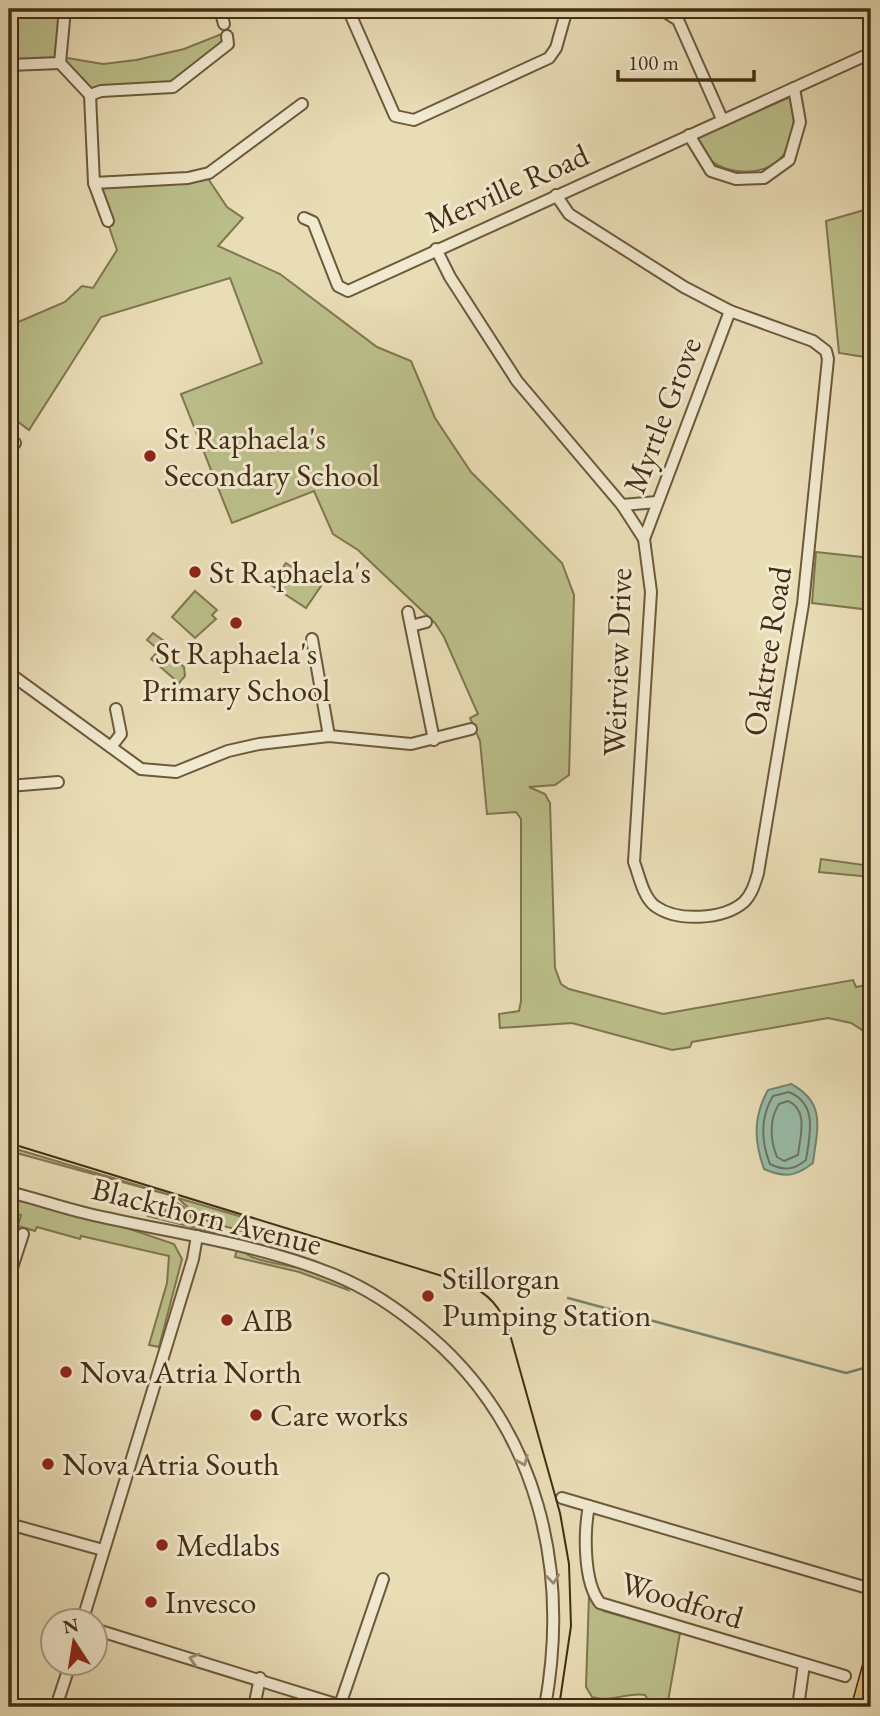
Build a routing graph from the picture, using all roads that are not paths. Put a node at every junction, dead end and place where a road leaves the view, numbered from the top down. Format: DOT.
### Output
graph roads {
  1 [pos="65,9"];
  2 [pos="220,9"];
  3 [pos="348,9"];
  4 [pos="567,9"];
  5 [pos="661,9"];
  6 [pos="224,24"];
  7 [pos="227,36"];
  8 [pos="871,53"];
  9 [pos="60,63"];
  10 [pos="9,65"];
  11 [pos="794,88"];
  12 [pos="90,95"];
  13 [pos="302,104"];
  14 [pos="722,119"];
  15 [pos="689,135"];
  16 [pos="94,183"];
  17 [pos="556,195"];
  18 [pos="304,218"];
  19 [pos="108,221"];
  20 [pos="436,249"];
  21 [pos="730,311"];
  22 [pos="657,502"];
  23 [pos="622,505"];
  24 [pos="644,539"];
  25 [pos="408,612"];
  26 [pos="426,622"];
  27 [pos="411,626"];
  28 [pos="312,639"];
  29 [pos="9,673"];
  30 [pos="116,709"];
  31 [pos="471,729"];
  32 [pos="329,736"];
  33 [pos="434,740"];
  34 [pos="111,747"];
  35 [pos="58,782"];
  36 [pos="9,786"];
  37 [pos="678,915"];
  38 [pos="9,1192"];
  39 [pos="23,1234"];
  40 [pos="197,1236"];
  41 [pos="9,1277"];
  42 [pos="562,1498"];
  43 [pos="589,1506"];
  44 [pos="9,1524"];
  45 [pos="103,1550"];
  46 [pos="383,1579"];
  47 [pos="871,1589"];
  48 [pos="86,1608"];
  49 [pos="108,1633"];
  50 [pos="804,1664"];
  51 [pos="871,1667"];
  52 [pos="845,1676"];
  53 [pos="66,1678"];
  54 [pos="260,1678"];
  55 [pos="343,1706"];
  56 [pos="57,1707"];
  57 [pos="254,1707"];
  58 [pos="545,1707"];
  59 [pos="798,1707"];
  60 [pos="860,1707"];
  1 -- 9 [label="street"];
  2 -- 6 [label="street"];
  3 -- 4 [label="street"];
  5 -- 14 [label="street"];
  7 -- 12 [label="street"];
  8 -- 11 [label="street, Merville Road"];
  9 -- 10 [label="street"];
  9 -- 12 [label="street"];
  11 -- 14 [label="street, Merville Road"];
  11 -- 15 [label="street"];
  12 -- 16 [label="street"];
  13 -- 16 [label="street"];
  14 -- 15 [label="street, Merville Road"];
  15 -- 17 [label="street, Merville Road"];
  16 -- 19 [label="street"];
  17 -- 20 [label="street, Merville Road"];
  17 -- 21 [label="street"];
  18 -- 20 [label="street, Merville Road"];
  20 -- 23 [label="street, Weirview Drive"];
  21 -- 22 [label="street, Myrtle Grove"];
  21 -- 37 [label="street, Oaktree Road"];
  22 -- 23 [label="street"];
  22 -- 24 [label="street, Myrtle Grove"];
  23 -- 24 [label="street, Weirview Drive"];
  24 -- 37 [label="street, Weirview Drive"];
  25 -- 27 [label="street"];
  26 -- 27 [label="street"];
  27 -- 33 [label="street"];
  28 -- 32 [label="street"];
  29 -- 34 [label="street"];
  30 -- 34 [label="street"];
  31 -- 33 [label="street"];
  32 -- 33 [label="street"];
  32 -- 34 [label="street"];
  35 -- 36 [label="street"];
  38 -- 40 [label="street, Blackthorn Avenue"];
  39 -- 41 [label="street"];
  40 -- 45 [label="street"];
  40 -- 58 [label="street, Blackthorn Avenue, one-way"];
  42 -- 43 [label="street, Woodford"];
  43 -- 47 [label="street, Woodford"];
  43 -- 50 [label="street, Woodford"];
  44 -- 45 [label="street"];
  45 -- 48 [label="street"];
  46 -- 55 [label="street"];
  54 -- 49 [label="street, one-way"];
  50 -- 52 [label="street, Woodford"];
  50 -- 59 [label="street"];
  51 -- 60 [label="highway"];
  53 -- 56 [label="street"];
  54 -- 55 [label="street"];
  54 -- 57 [label="street"];
}
